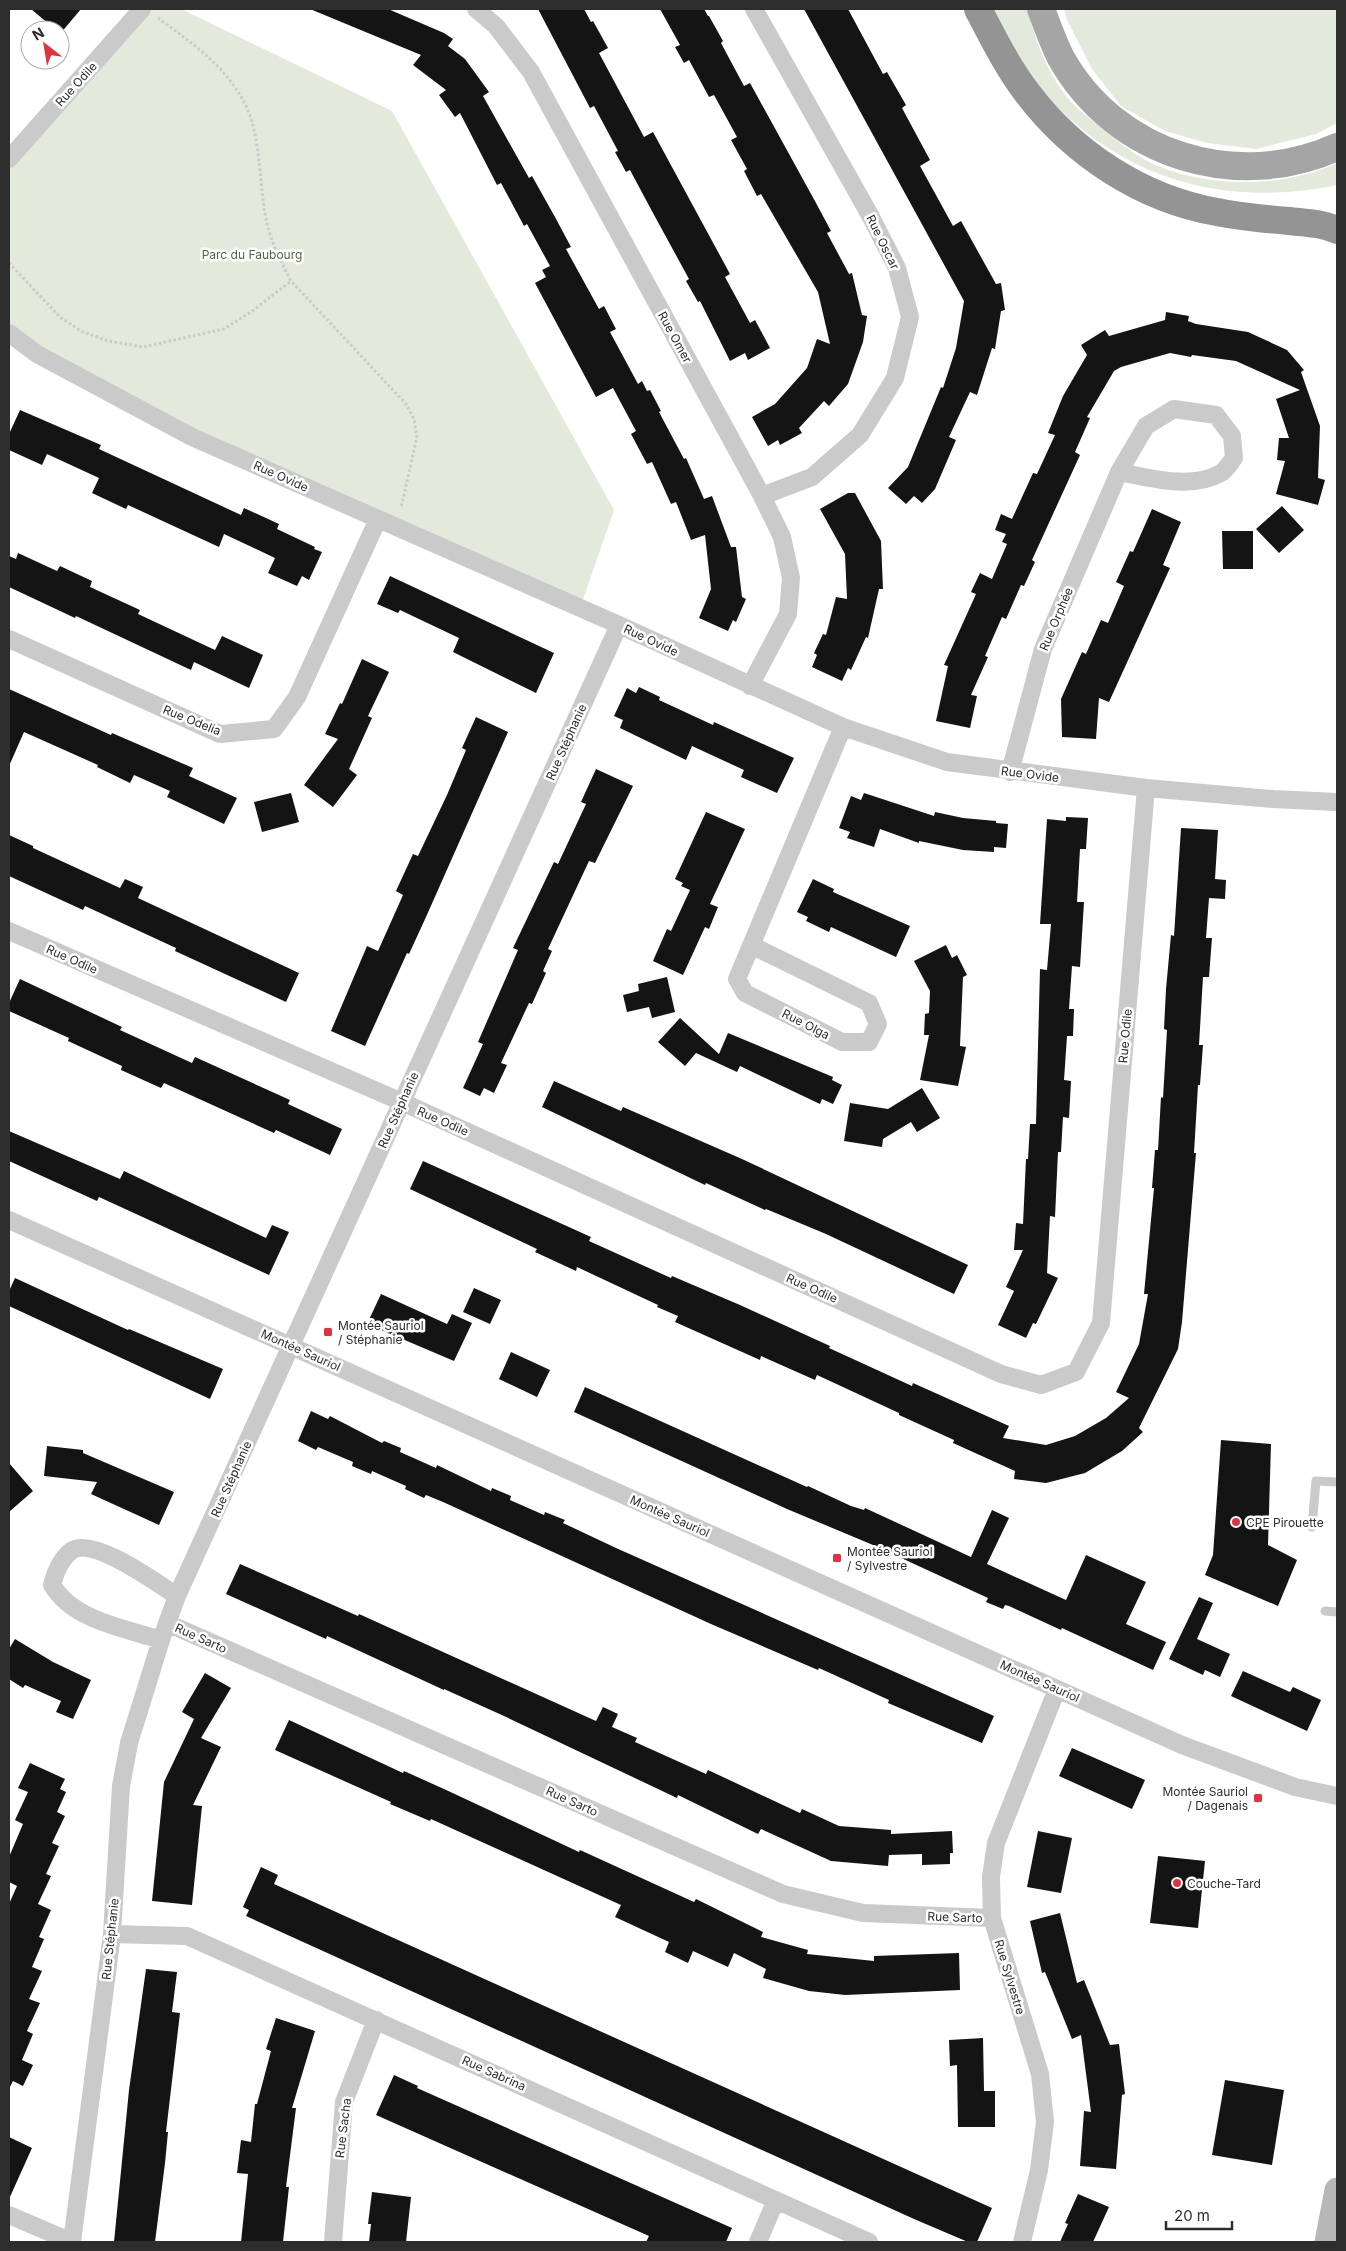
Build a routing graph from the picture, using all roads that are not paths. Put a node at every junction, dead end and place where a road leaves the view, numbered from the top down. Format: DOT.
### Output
graph roads {
  1 [pos="476,9"];
  2 [pos="754,9"];
  3 [pos="978,9"];
  4 [pos="1041,9"];
  5 [pos="148,12"];
  6 [pos="1337,147"];
  7 [pos="9,159"];
  8 [pos="1332,222"];
  9 [pos="9,333"];
  10 [pos="1119,472"];
  11 [pos="762,496"];
  12 [pos="378,519"];
  13 [pos="619,625"];
  14 [pos="9,638"];
  15 [pos="750,686"];
  16 [pos="843,727"];
  17 [pos="1010,772"];
  18 [pos="1146,788"];
  19 [pos="1337,802"];
  20 [pos="9,931"];
  21 [pos="752,945"];
  22 [pos="402,1102"];
  23 [pos="9,1220"];
  24 [pos="291,1346"];
  25 [pos="1337,1482"];
  26 [pos="1312,1527"];
  27 [pos="177,1596"];
  28 [pos="1325,1611"];
  29 [pos="1337,1612"];
  30 [pos="168,1623"];
  31 [pos="161,1640"];
  32 [pos="1057,1689"];
  33 [pos="1337,1796"];
  34 [pos="992,1918"];
  35 [pos="112,1934"];
  36 [pos="376,2020"];
  37 [pos="1337,2190"];
  38 [pos="776,2200"];
  39 [pos="9,2215"];
  40 [pos="72,2242"];
  41 [pos="333,2242"];
  42 [pos="758,2242"];
  43 [pos="869,2242"];
  44 [pos="1022,2242"];
  45 [pos="1327,2242"];
  1 -- 11 [label="street, Rue Omer"];
  2 -- 11 [label="street, Rue Oscar"];
  3 -- 8 [label="highway"];
  4 -- 6 [label="main road"];
  5 -- 7 [label="street, Rue Odile"];
  9 -- 12 [label="street, Rue Ovide"];
  10 -- 10 [label="street, Rue Orphée"];
  10 -- 17 [label="street, Rue Orphée"];
  11 -- 15 [label="street, Rue Omer"];
  12 -- 13 [label="street, Rue Ovide"];
  12 -- 14 [label="street, Rue Odelia"];
  13 -- 15 [label="street, Rue Ovide"];
  13 -- 22 [label="street, Rue Stéphanie"];
  15 -- 16 [label="street, Rue Ovide"];
  16 -- 17 [label="street, Rue Ovide"];
  16 -- 21 [label="street, Rue Olga"];
  17 -- 18 [label="street, Rue Ovide"];
  18 -- 19 [label="street, Rue Ovide"];
  18 -- 22 [label="street, Rue Odile"];
  20 -- 22 [label="street, Rue Odile"];
  21 -- 21 [label="street, Rue Olga"];
  22 -- 24 [label="street, Rue Stéphanie"];
  23 -- 24 [label="street, Montée Sauriol"];
  24 -- 27 [label="street, Rue Stéphanie"];
  24 -- 32 [label="street, Montée Sauriol"];
  25 -- 26 [label="lane"];
  27 -- 30 [label="street, Rue Stéphanie"];
  27 -- 31 [label="street"];
  28 -- 29 [label="lane"];
  30 -- 31 [label="street, Rue Stéphanie"];
  30 -- 34 [label="street, Rue Sarto"];
  31 -- 35 [label="street, Rue Stéphanie"];
  32 -- 33 [label="street, Montée Sauriol"];
  32 -- 34 [label="street, Rue Sylvestre"];
  34 -- 44 [label="street, Rue Sylvestre"];
  35 -- 36 [label="street, Rue Sabrina"];
  35 -- 40 [label="street, Rue Stéphanie"];
  36 -- 38 [label="street, Rue Sabrina"];
  36 -- 41 [label="street, Rue Sacha"];
  37 -- 45 [label="main road"];
  38 -- 42 [label="street"];
  38 -- 43 [label="street, Rue Sabrina"];
  39 -- 40 [label="street"];
}
